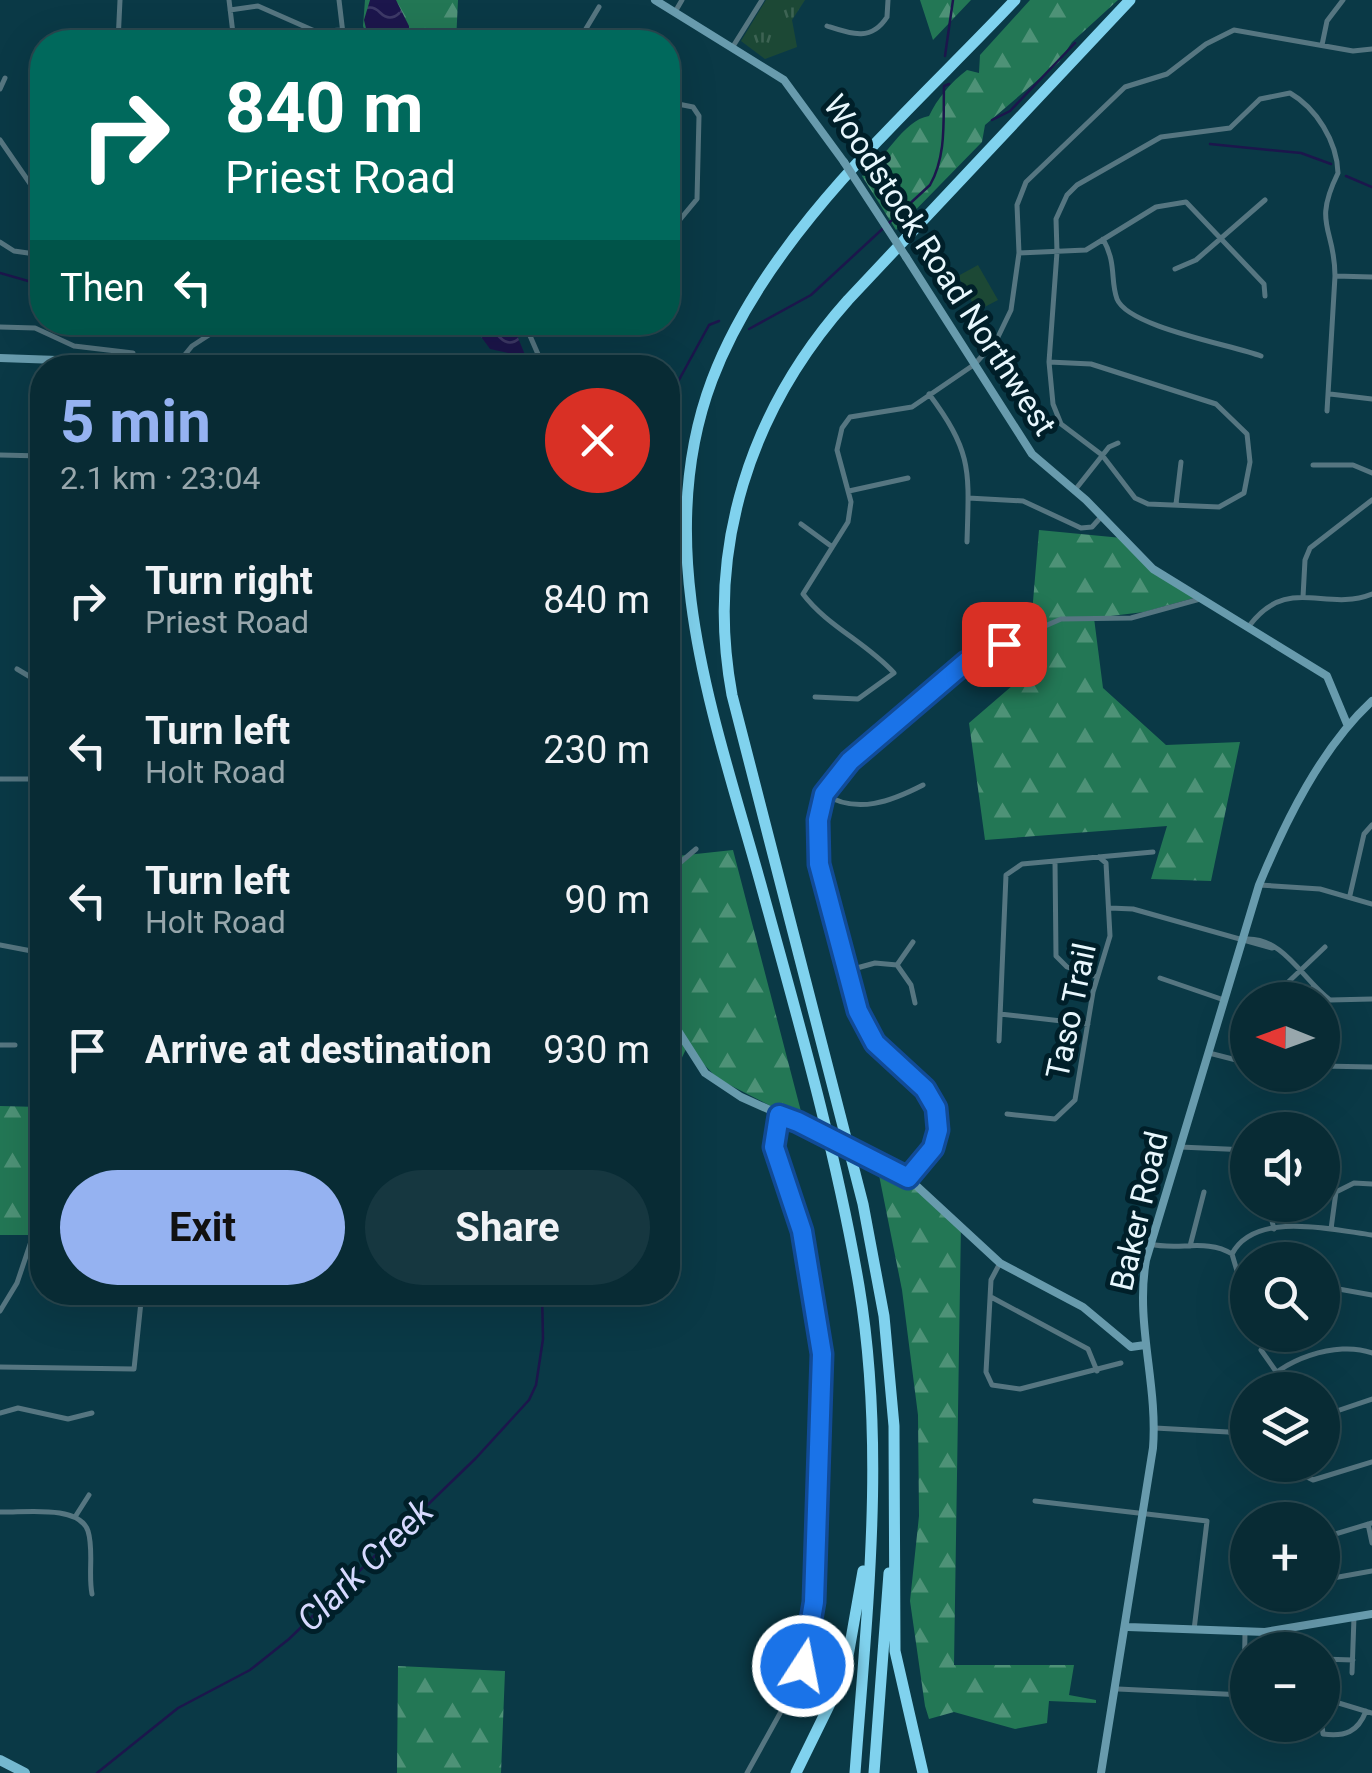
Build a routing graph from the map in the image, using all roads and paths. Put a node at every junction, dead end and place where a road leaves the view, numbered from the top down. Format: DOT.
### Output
graph roads {
  1 [pos="120,0"];
  2 [pos="229,0"];
  3 [pos="339,0"];
  4 [pos="655,0"];
  5 [pos="682,0"];
  6 [pos="762,0"];
  7 [pos="888,0"];
  8 [pos="1014,0"];
  9 [pos="1130,0"];
  10 [pos="1343,0"];
  11 [pos="600,7"];
  12 [pos="230,10"];
  13 [pos="674,15"];
  14 [pos="827,26"];
  15 [pos="119,30"];
  16 [pos="232,30"];
  17 [pos="312,30"];
  18 [pos="340,30"];
  19 [pos="586,30"];
  20 [pos="1322,45"];
  21 [pos="732,48"];
  22 [pos="1372,49"];
  23 [pos="5,78"];
  24 [pos="0,89"];
  25 [pos="680,104"];
  26 [pos="0,140"];
  27 [pos="30,184"];
  28 [pos="1265,200"];
  29 [pos="680,220"];
  30 [pos="1223,237"];
  31 [pos="1104,239"];
  32 [pos="0,242"];
  33 [pos="1057,252"];
  34 [pos="30,253"];
  35 [pos="1019,253"];
  36 [pos="1175,270"];
  37 [pos="1335,276"];
  38 [pos="1372,277"];
  39 [pos="1265,296"];
  40 [pos="0,326"];
  41 [pos="30,328"];
  42 [pos="51,335"];
  43 [pos="209,335"];
  44 [pos="133,353"];
  45 [pos="185,355"];
  46 [pos="1262,356"];
  47 [pos="0,358"];
  48 [pos="30,358"];
  49 [pos="1049,362"];
  50 [pos="974,364"];
  51 [pos="929,394"];
  52 [pos="1329,394"];
  53 [pos="1372,399"];
  54 [pos="1326,411"];
  55 [pos="1118,443"];
  56 [pos="0,455"];
  57 [pos="1102,455"];
  58 [pos="30,456"];
  59 [pos="1182,462"];
  60 [pos="1312,465"];
  61 [pos="1372,473"];
  62 [pos="908,478"];
  63 [pos="1075,490"];
  64 [pos="849,491"];
  65 [pos="968,498"];
  66 [pos="1372,500"];
  67 [pos="1176,504"];
  68 [pos="1101,516"];
  69 [pos="801,524"];
  70 [pos="967,542"];
  71 [pos="831,546"];
  72 [pos="1372,594"];
  73 [pos="1303,597"];
  74 [pos="1203,598"];
  75 [pos="1249,626"];
  76 [pos="17,669"];
  77 [pos="30,677"];
  78 [pos="815,697"];
  79 [pos="1372,701"];
  80 [pos="1347,724"];
  81 [pos="0,779"];
  82 [pos="30,779"];
  83 [pos="923,785"];
  84 [pos="824,794"];
  85 [pos="1372,825"];
  86 [pos="696,849"];
  87 [pos="1153,852"];
  88 [pos="1099,857"];
  89 [pos="1056,862"];
  90 [pos="680,863"];
  91 [pos="1259,885"];
  92 [pos="1350,895"];
  93 [pos="1372,904"];
  94 [pos="1110,908"];
  95 [pos="1244,940"];
  96 [pos="913,942"];
  97 [pos="0,945"];
  98 [pos="1325,946"];
  99 [pos="30,951"];
  100 [pos="897,966"];
  101 [pos="1300,970"];
  102 [pos="846,971"];
  103 [pos="1098,978"];
  104 [pos="1160,978"];
  105 [pos="1288,982"];
  106 [pos="1311,982"];
  107 [pos="1372,999"];
  108 [pos="1227,1001"];
  109 [pos="1340,1001"];
  110 [pos="916,1004"];
  111 [pos="1000,1014"];
  112 [pos="1088,1024"];
  113 [pos="680,1034"];
  114 [pos="999,1041"];
  115 [pos="0,1045"];
  116 [pos="15,1045"];
  117 [pos="1209,1052"];
  118 [pos="1230,1058"];
  119 [pos="1340,1066"];
  120 [pos="1372,1067"];
  121 [pos="1007,1114"];
  122 [pos="779,1115"];
  123 [pos="1178,1147"];
  124 [pos="1230,1149"];
  125 [pos="908,1178"];
  126 [pos="1372,1184"];
  127 [pos="1204,1192"];
  128 [pos="1272,1222"];
  129 [pos="1274,1229"];
  130 [pos="1331,1230"];
  131 [pos="1372,1235"];
  132 [pos="1244,1242"];
  133 [pos="30,1243"];
  134 [pos="1150,1244"];
  135 [pos="1190,1246"];
  136 [pos="1230,1253"];
  137 [pos="1000,1263"];
  138 [pos="1340,1289"];
  139 [pos="1372,1295"];
  140 [pos="991,1298"];
  141 [pos="141,1305"];
  142 [pos="0,1311"];
  143 [pos="1145,1345"];
  144 [pos="1262,1352"];
  145 [pos="1372,1353"];
  146 [pos="1121,1363"];
  147 [pos="0,1367"];
  148 [pos="1097,1370"];
  149 [pos="1276,1370"];
  150 [pos="1372,1399"];
  151 [pos="1340,1410"];
  152 [pos="0,1413"];
  153 [pos="92,1413"];
  154 [pos="1155,1428"];
  155 [pos="1230,1433"];
  156 [pos="1372,1462"];
  157 [pos="895,1469"];
  158 [pos="1340,1472"];
  159 [pos="876,1478"];
  160 [pos="89,1495"];
  161 [pos="1036,1501"];
  162 [pos="0,1512"];
  163 [pos="1146,1512"];
  164 [pos="75,1517"];
  165 [pos="1370,1524"];
  166 [pos="1340,1533"];
  167 [pos="1372,1543"];
  168 [pos="1372,1572"];
  169 [pos="1340,1577"];
  170 [pos="92,1594"];
  171 [pos="1372,1614"];
  172 [pos="1354,1617"];
  173 [pos="1128,1627"];
  174 [pos="1194,1630"];
  175 [pos="1277,1631"];
  176 [pos="1245,1632"];
  177 [pos="1340,1660"];
  178 [pos="1353,1660"];
  179 [pos="1352,1673"];
  180 [pos="1118,1689"];
  181 [pos="1230,1696"];
  182 [pos="1340,1703"];
  183 [pos="1369,1712"];
  184 [pos="1340,1735"];
  185 [pos="0,1760"];
  186 [pos="26,1773"];
  187 [pos="747,1773"];
  188 [pos="796,1773"];
  189 [pos="855,1773"];
  190 [pos="874,1773"];
  191 [pos="923,1773"];
  192 [pos="1101,1773"];
  1 -- 15 [label="street"];
  2 -- 12 [label="street"];
  3 -- 18 [label="street"];
  4 -- 13 [label="street, Woodstock Road Northwest"];
  5 -- 13 [label="street"];
  6 -- 21 [label="street"];
  7 -- 14 [label="street"];
  8 -- 159 [label="highway"];
  9 -- 157 [label="highway"];
  10 -- 20 [label="street"];
  11 -- 19 [label="street"];
  12 -- 16 [label="street"];
  12 -- 17 [label="street"];
  13 -- 21 [label="street, Woodstock Road Northwest"];
  20 -- 22 [label="street"];
  20 -- 35 [label="street"];
  21 -- 50 [label="street, Woodstock Road Northwest, bridge"];
  23 -- 24 [label="street"];
  25 -- 29 [label="street"];
  26 -- 27 [label="street"];
  28 -- 30 [label="street"];
  30 -- 31 [label="street"];
  30 -- 36 [label="street"];
  30 -- 39 [label="street"];
  31 -- 33 [label="street"];
  31 -- 46 [label="street"];
  32 -- 34 [label="street"];
  33 -- 35 [label="street"];
  33 -- 37 [label="street"];
  33 -- 49 [label="street"];
  35 -- 50 [label="street"];
  37 -- 38 [label="street"];
  37 -- 52 [label="street"];
  40 -- 41 [label="street"];
  42 -- 44 [label="street"];
  43 -- 45 [label="street"];
  47 -- 48 [label="street"];
  49 -- 57 [label="street"];
  49 -- 67 [label="street"];
  50 -- 51 [label="street"];
  50 -- 63 [label="street, Woodstock Road Northwest"];
  51 -- 64 [label="street"];
  51 -- 65 [label="street"];
  52 -- 53 [label="street"];
  52 -- 54 [label="street"];
  55 -- 57 [label="street"];
  56 -- 58 [label="street"];
  57 -- 63 [label="street"];
  57 -- 67 [label="street"];
  59 -- 67 [label="street"];
  60 -- 61 [label="street"];
  62 -- 64 [label="street"];
  63 -- 68 [label="street, Woodstock Road Northwest"];
  64 -- 71 [label="street"];
  65 -- 68 [label="street"];
  65 -- 70 [label="street"];
  66 -- 73 [label="street"];
  68 -- 74 [label="street, Woodstock Road Northwest"];
  69 -- 71 [label="street"];
  71 -- 78 [label="street"];
  72 -- 73 [label="street"];
  73 -- 75 [label="street"];
  74 -- 75 [label="street, Woodstock Road Northwest"];
  74 -- 84 [label="street"];
  75 -- 80 [label="street, Woodstock Road Northwest"];
  76 -- 77 [label="street"];
  79 -- 80 [label="street, Baker Road"];
  80 -- 91 [label="street, Baker Road"];
  81 -- 82 [label="street"];
  83 -- 84 [label="street"];
  84 -- 102 [label="street"];
  85 -- 92 [label="street"];
  86 -- 90 [label="street"];
  87 -- 88 [label="street"];
  88 -- 89 [label="street"];
  88 -- 94 [label="street, Taso Trail"];
  89 -- 103 [label="street"];
  89 -- 111 [label="street"];
  91 -- 92 [label="street"];
  91 -- 95 [label="street, Baker Road"];
  92 -- 93 [label="street"];
  94 -- 95 [label="street"];
  94 -- 103 [label="street, Taso Trail"];
  95 -- 101 [label="street"];
  95 -- 108 [label="street, Baker Road"];
  96 -- 100 [label="street"];
  97 -- 99 [label="street"];
  98 -- 101 [label="street"];
  100 -- 102 [label="street"];
  100 -- 110 [label="street"];
  101 -- 105 [label="street"];
  101 -- 106 [label="street"];
  102 -- 125 [label="street"];
  103 -- 112 [label="street, Taso Trail"];
  104 -- 108 [label="street"];
  107 -- 109 [label="street"];
  108 -- 117 [label="street, Baker Road"];
  111 -- 112 [label="street"];
  111 -- 114 [label="street"];
  112 -- 121 [label="street, Taso Trail"];
  113 -- 122 [label="street"];
  115 -- 116 [label="street"];
  117 -- 118 [label="street"];
  117 -- 123 [label="street, Baker Road"];
  119 -- 120 [label="street"];
  122 -- 125 [label="street, bridge"];
  122 -- 187 [label="street"];
  123 -- 124 [label="street"];
  123 -- 134 [label="street, Baker Road"];
  125 -- 137 [label="street"];
  126 -- 130 [label="street"];
  127 -- 135 [label="street"];
  128 -- 129 [label="street"];
  129 -- 130 [label="street"];
  129 -- 132 [label="street"];
  130 -- 131 [label="street"];
  133 -- 142 [label="street"];
  134 -- 135 [label="street"];
  134 -- 143 [label="street, Baker Road"];
  135 -- 136 [label="street"];
  137 -- 140 [label="street"];
  137 -- 143 [label="street"];
  138 -- 139 [label="street"];
  140 -- 148 [label="street"];
  140 -- 148 [label="street"];
  141 -- 147 [label="street"];
  143 -- 154 [label="street, Baker Road"];
  144 -- 149 [label="street"];
  145 -- 149 [label="street"];
  146 -- 148 [label="street"];
  150 -- 151 [label="street"];
  152 -- 153 [label="street"];
  154 -- 155 [label="street"];
  154 -- 163 [label="street, Baker Road"];
  156 -- 158 [label="street"];
  157 -- 190 [label="highway"];
  157 -- 191 [label="highway"];
  159 -- 188 [label="highway"];
  159 -- 189 [label="highway"];
  160 -- 164 [label="street"];
  161 -- 163 [label="street"];
  162 -- 164 [label="street"];
  163 -- 173 [label="street, Baker Road"];
  163 -- 174 [label="street"];
  164 -- 170 [label="street"];
  165 -- 166 [label="street"];
  165 -- 167 [label="street"];
  168 -- 169 [label="street"];
  171 -- 172 [label="street"];
  172 -- 175 [label="street"];
  172 -- 178 [label="street"];
  173 -- 174 [label="street"];
  173 -- 180 [label="street, Baker Road"];
  174 -- 176 [label="street"];
  175 -- 176 [label="street"];
  177 -- 178 [label="street"];
  178 -- 179 [label="street"];
  180 -- 181 [label="street"];
  180 -- 192 [label="street, Baker Road"];
  182 -- 183 [label="street"];
  183 -- 184 [label="street"];
  185 -- 186 [label="main road"];
}
